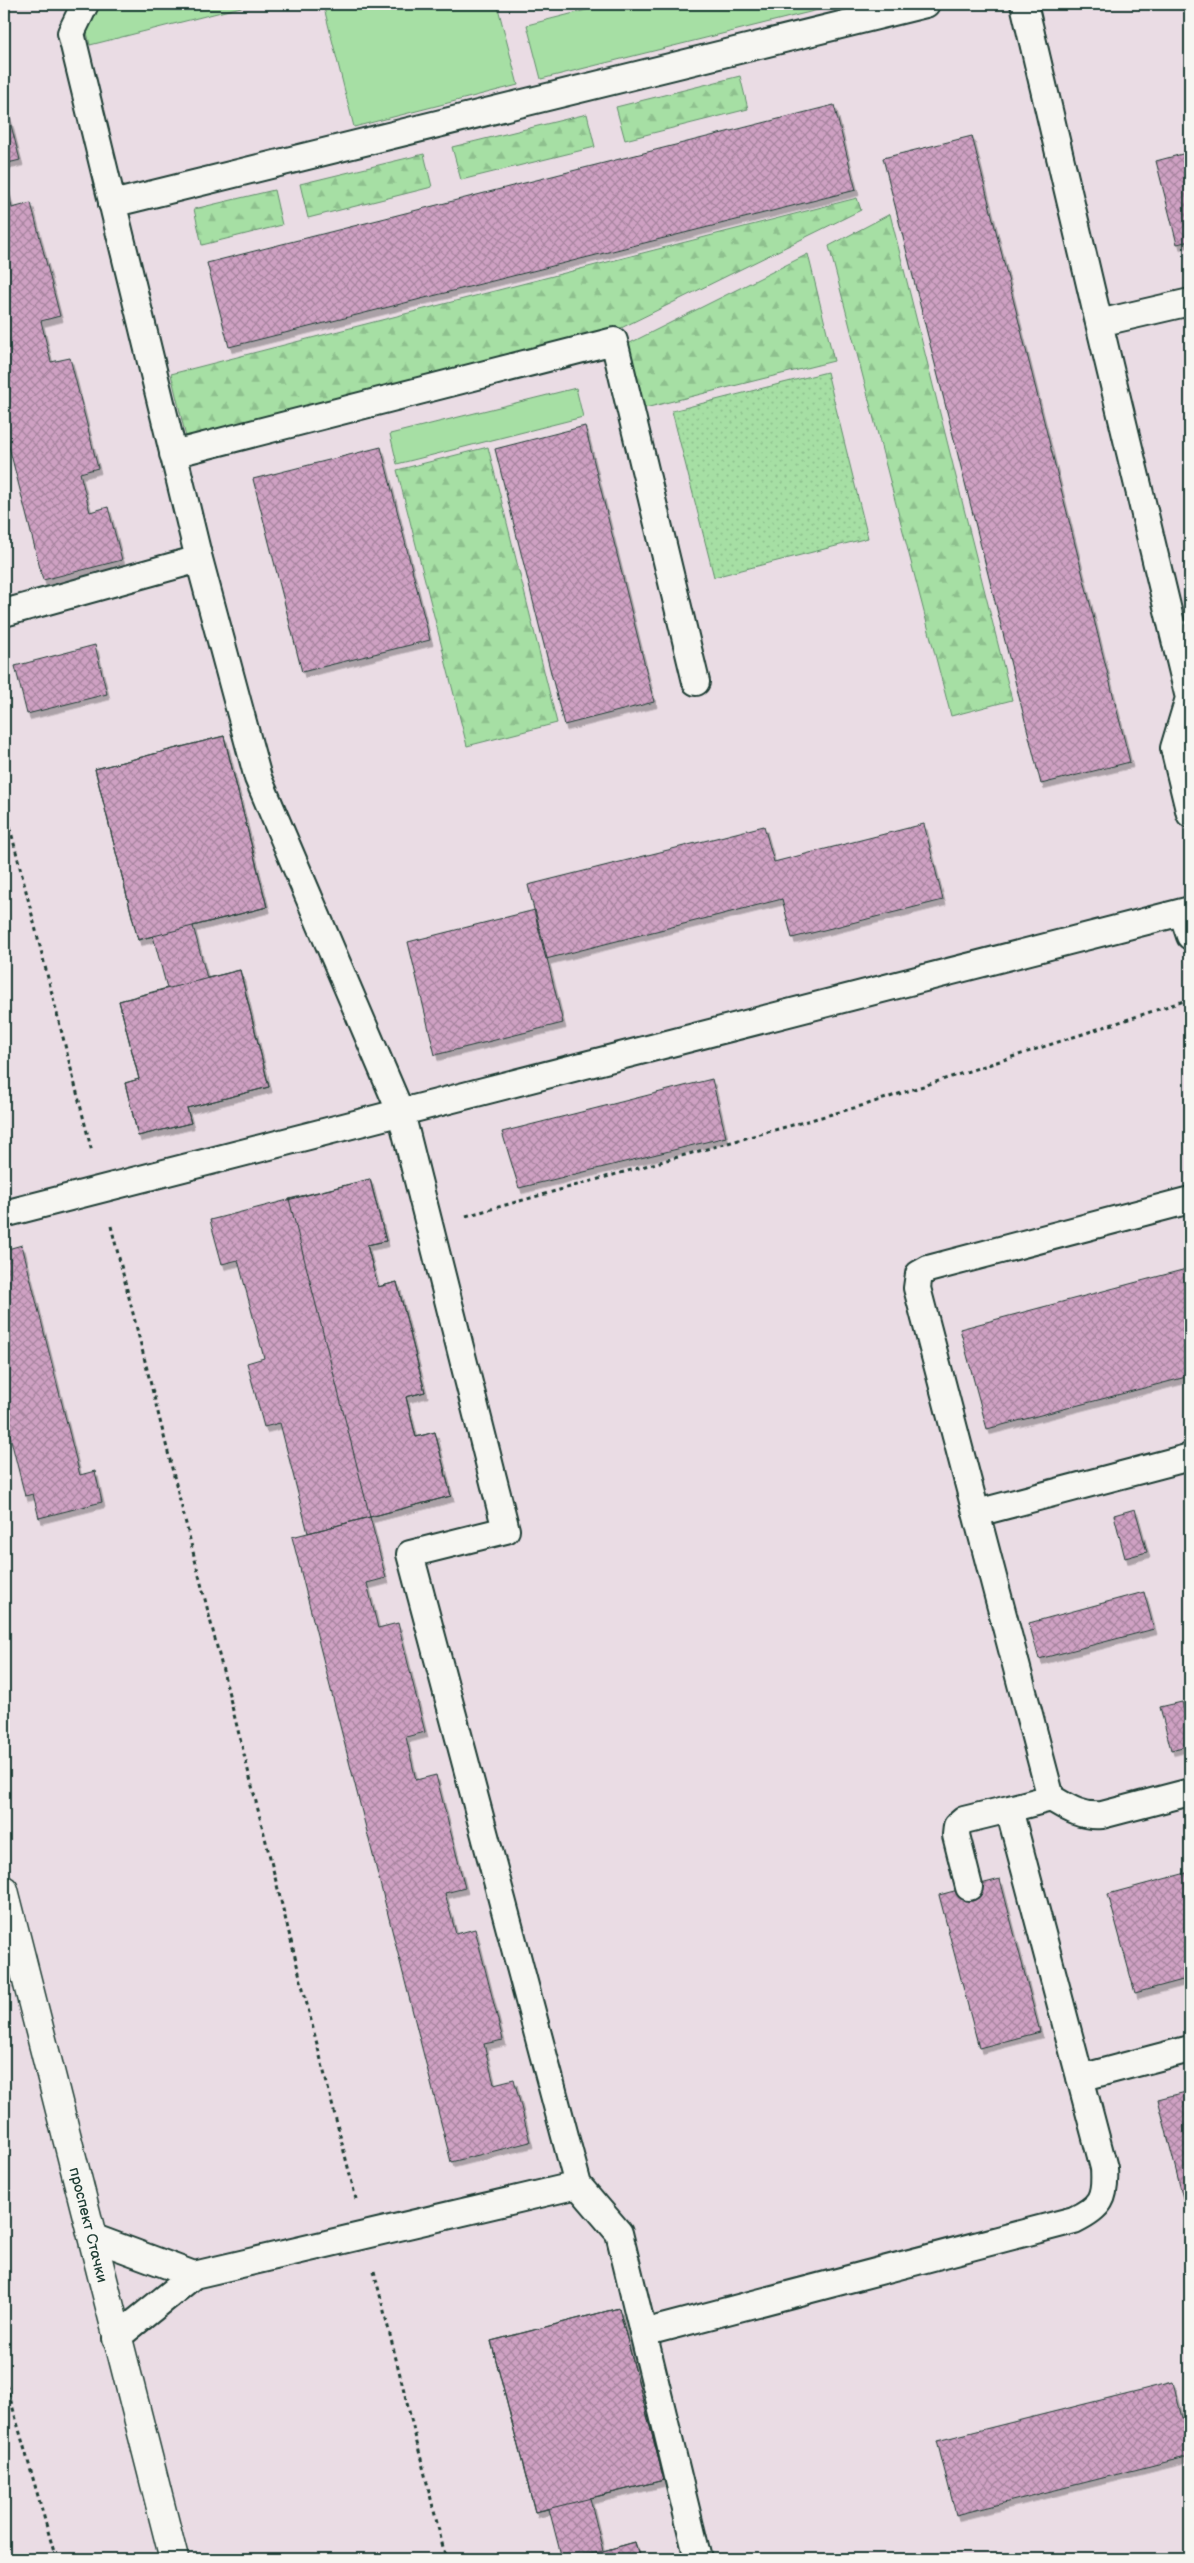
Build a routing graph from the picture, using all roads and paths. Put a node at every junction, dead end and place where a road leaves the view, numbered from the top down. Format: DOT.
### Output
graph roads {
  1 [pos="85,4"];
  2 [pos="926,4"];
  3 [pos="1024,4"];
  4 [pos="112,204"];
  5 [pos="1190,302"];
  6 [pos="1099,323"];
  7 [pos="173,454"];
  8 [pos="199,559"];
  9 [pos="4,613"];
  10 [pos="696,682"];
  11 [pos="1190,698"];
  12 [pos="4,804"];
  13 [pos="1190,814"];
  14 [pos="1186,911"];
  15 [pos="1190,936"];
  16 [pos="1190,999"];
  17 [pos="401,1113"];
  18 [pos="101,1189"];
  19 [pos="1190,1200"];
  20 [pos="4,1214"];
  21 [pos="430,1227"];
  22 [pos="1190,1457"];
  23 [pos="977,1513"];
  24 [pos="1190,1792"];
  25 [pos="1051,1798"];
  26 [pos="1009,1809"];
  27 [pos="969,1887"];
  28 [pos="4,1890"];
  29 [pos="1190,2049"];
  30 [pos="1080,2078"];
  31 [pos="578,2185"];
  32 [pos="364,2235"];
  33 [pos="92,2237"];
  34 [pos="194,2274"];
  35 [pos="643,2333"];
  36 [pos="116,2338"];
  37 [pos="4,2377"];
  38 [pos="56,2559"];
  39 [pos="174,2559"];
  40 [pos="446,2559"];
  41 [pos="698,2559"];
  1 -- 4 [label="lane"];
  2 -- 4 [label="lane"];
  3 -- 6 [label="lane"];
  4 -- 7 [label="lane"];
  5 -- 6 [label="lane"];
  6 -- 11 [label="lane"];
  7 -- 8 [label="lane"];
  7 -- 10 [label="lane"];
  8 -- 9 [label="lane"];
  8 -- 17 [label="lane"];
  11 -- 13 [label="lane"];
  12 -- 18 [label="path"];
  14 -- 15 [label="lane"];
  14 -- 17 [label="lane"];
  16 -- 21 [label="path"];
  17 -- 18 [label="lane"];
  17 -- 21 [label="lane"];
  18 -- 20 [label="lane"];
  18 -- 32 [label="path"];
  19 -- 23 [label="lane"];
  21 -- 31 [label="lane"];
  22 -- 23 [label="lane"];
  23 -- 25 [label="lane"];
  24 -- 25 [label="lane"];
  25 -- 26 [label="lane"];
  26 -- 27 [label="lane"];
  26 -- 30 [label="lane"];
  28 -- 33 [label="main road, проспект Стачки"];
  29 -- 30 [label="lane"];
  30 -- 35 [label="lane"];
  31 -- 32 [label="lane"];
  31 -- 35 [label="lane"];
  32 -- 34 [label="lane"];
  32 -- 40 [label="path"];
  33 -- 34 [label="lane"];
  33 -- 36 [label="main road, проспект Стачки"];
  34 -- 36 [label="lane"];
  35 -- 41 [label="lane"];
  36 -- 39 [label="main road, проспект Стачки"];
  37 -- 38 [label="path"];
}
